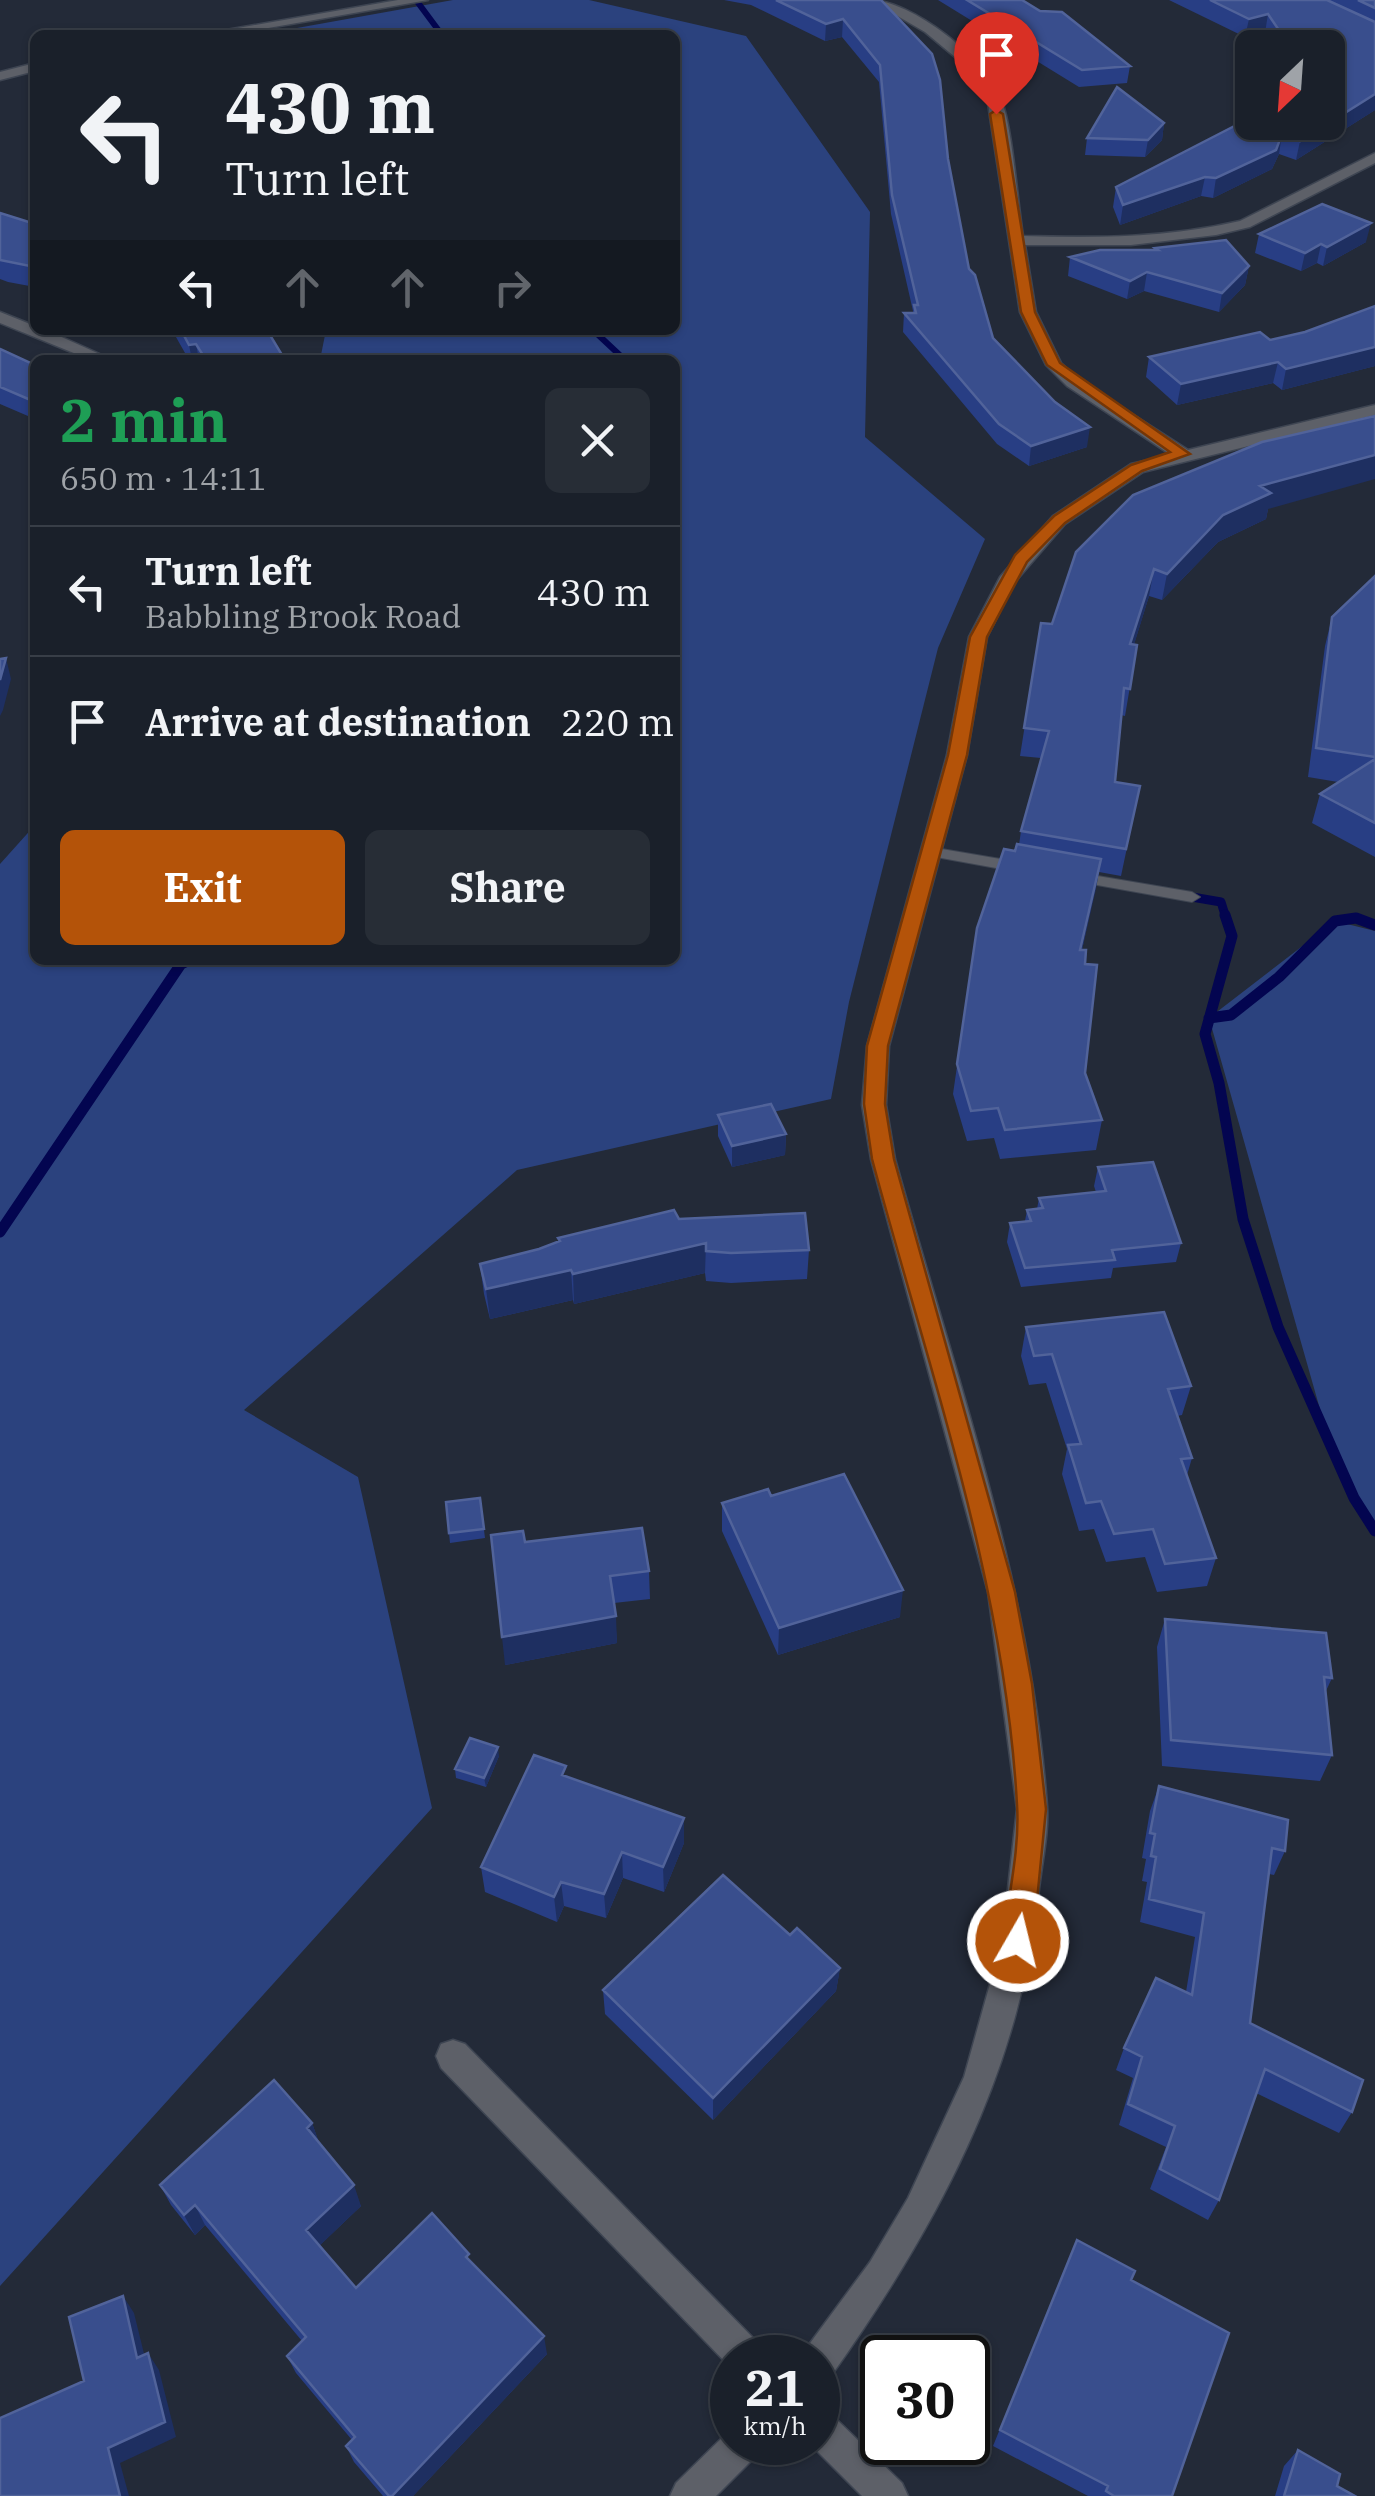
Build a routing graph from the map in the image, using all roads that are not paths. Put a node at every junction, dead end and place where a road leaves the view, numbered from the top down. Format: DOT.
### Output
graph roads {
  1 [pos="422,0"];
  2 [pos="876,0"];
  3 [pos="235,30"];
  4 [pos="30,68"];
  5 [pos="0,76"];
  6 [pos="1375,157"];
  7 [pos="1014,240"];
  8 [pos="0,317"];
  9 [pos="30,329"];
  10 [pos="44,335"];
  11 [pos="93,355"];
  12 [pos="1375,410"];
  13 [pos="1182,454"];
  14 [pos="930,852"];
  15 [pos="1040,871"];
  16 [pos="1059,874"];
  17 [pos="1192,897"];
  18 [pos="453,2056"];
  19 [pos="725,2335"];
  20 [pos="838,2335"];
  21 [pos="840,2449"];
  22 [pos="721,2465"];
  23 [pos="689,2496"];
  24 [pos="889,2496"];
  1 -- 3 [label="street"];
  2 -- 7 [label="street"];
  4 -- 5 [label="street"];
  6 -- 7 [label="street"];
  7 -- 13 [label="street"];
  8 -- 9 [label="street"];
  10 -- 11 [label="street"];
  12 -- 13 [label="street"];
  13 -- 14 [label="street"];
  14 -- 15 [label="lane"];
  14 -- 20 [label="street"];
  16 -- 17 [label="lane"];
  18 -- 19 [label="street"];
  21 -- 24 [label="street"];
  22 -- 23 [label="street"];
}
